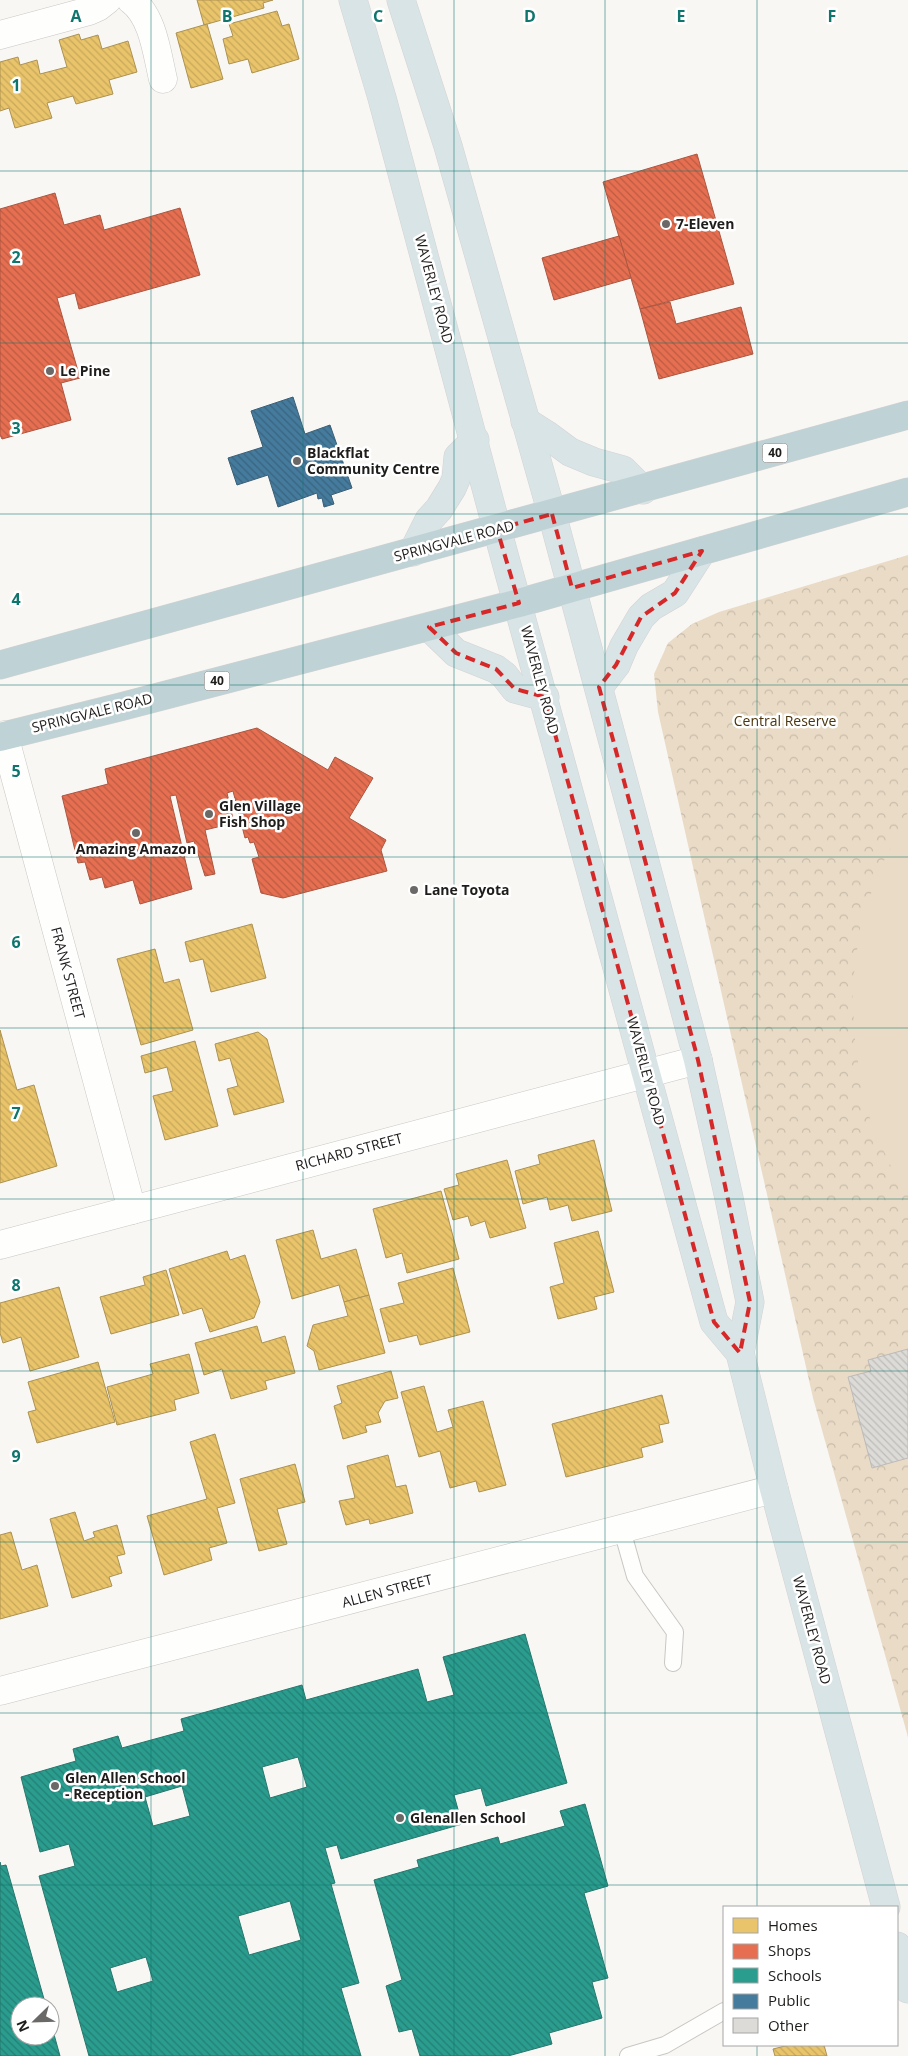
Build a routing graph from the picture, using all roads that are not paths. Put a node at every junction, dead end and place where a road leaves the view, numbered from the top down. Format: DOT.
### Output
graph roads {
  1 [pos="107,0"];
  2 [pos="131,0"];
  3 [pos="353,0"];
  4 [pos="401,0"];
  5 [pos="0,35"];
  6 [pos="163,79"];
  7 [pos="908,416"];
  8 [pos="525,421"];
  9 [pos="474,440"];
  10 [pos="643,490"];
  11 [pos="908,492"];
  12 [pos="552,514"];
  13 [pos="497,529"];
  14 [pos="702,551"];
  15 [pos="413,552"];
  16 [pos="572,588"];
  17 [pos="519,603"];
  18 [pos="429,627"];
  19 [pos="0,665"];
  20 [pos="598,687"];
  21 [pos="545,697"];
  22 [pos="2,736"];
  23 [pos="698,1060"];
  24 [pos="646,1073"];
  25 [pos="132,1210"];
  26 [pos="0,1246"];
  27 [pos="740,1353"];
  28 [pos="774,1489"];
  29 [pos="622,1530"];
  30 [pos="673,1663"];
  31 [pos="0,1691"];
  32 [pos="886,1906"];
  33 [pos="898,1950"];
  34 [pos="908,1989"];
  35 [pos="723,2012"];
  36 [pos="628,2056"];
  1 -- 5 [label="street"];
  2 -- 6 [label="street"];
  3 -- 9 [label="main road, WAVERLEY ROAD"];
  4 -- 8 [label="main road, WAVERLEY ROAD"];
  7 -- 10 [label="highway, SPRINGVALE ROAD / 40"];
  8 -- 10 [label="main road"];
  8 -- 12 [label="main road, WAVERLEY ROAD"];
  9 -- 13 [label="main road, WAVERLEY ROAD"];
  9 -- 15 [label="main road"];
  10 -- 12 [label="highway, SPRINGVALE ROAD / 40"];
  11 -- 14 [label="highway, SPRINGVALE ROAD / 40"];
  12 -- 13 [label="highway, SPRINGVALE ROAD / 40"];
  12 -- 16 [label="main road, WAVERLEY ROAD"];
  13 -- 15 [label="highway, SPRINGVALE ROAD / 40"];
  13 -- 17 [label="main road, WAVERLEY ROAD"];
  14 -- 16 [label="highway, SPRINGVALE ROAD / 40"];
  14 -- 20 [label="main road"];
  15 -- 19 [label="highway, SPRINGVALE ROAD / 40"];
  16 -- 17 [label="highway, SPRINGVALE ROAD / 40"];
  16 -- 20 [label="main road, WAVERLEY ROAD"];
  17 -- 18 [label="highway, SPRINGVALE ROAD / 40"];
  17 -- 21 [label="main road, WAVERLEY ROAD"];
  18 -- 21 [label="main road"];
  18 -- 22 [label="highway, SPRINGVALE ROAD / 40"];
  20 -- 23 [label="main road, WAVERLEY ROAD"];
  21 -- 24 [label="main road, WAVERLEY ROAD"];
  22 -- 25 [label="street, FRANK STREET"];
  23 -- 24 [label="street, RICHARD STREET"];
  23 -- 27 [label="main road, WAVERLEY ROAD"];
  24 -- 25 [label="street, RICHARD STREET"];
  24 -- 27 [label="main road, WAVERLEY ROAD"];
  25 -- 26 [label="street, RICHARD STREET"];
  27 -- 28 [label="main road, WAVERLEY ROAD"];
  28 -- 29 [label="street, ALLEN STREET"];
  28 -- 32 [label="main road, WAVERLEY ROAD"];
  29 -- 30 [label="lane"];
  29 -- 31 [label="street, ALLEN STREET"];
  33 -- 34 [label="main road"];
  35 -- 36 [label="lane"];
}
